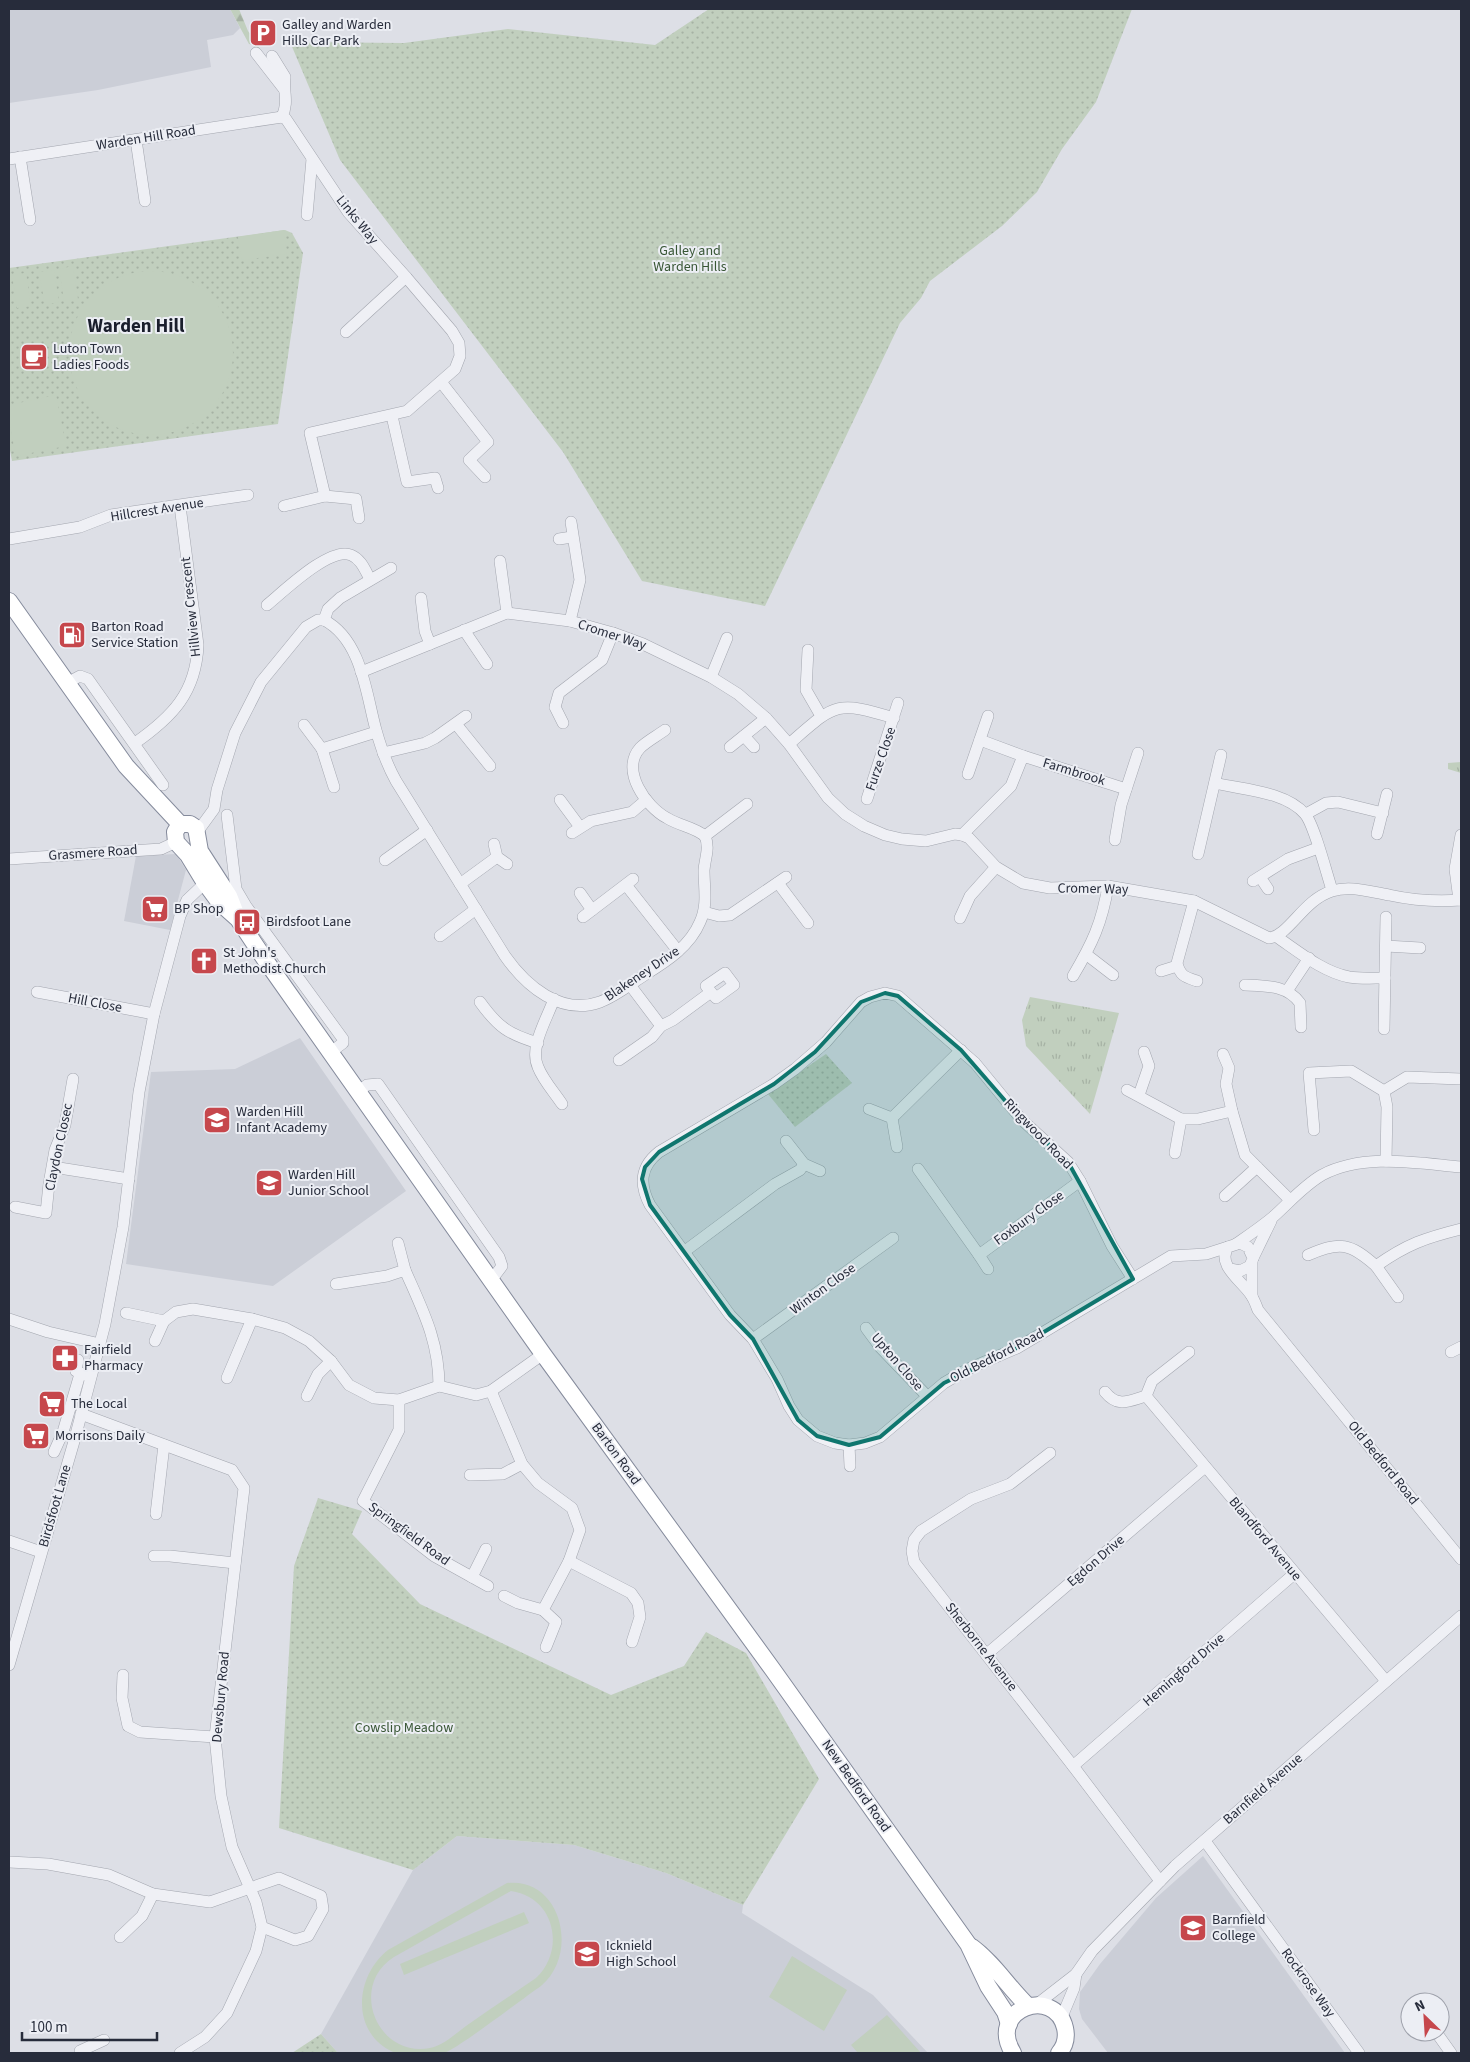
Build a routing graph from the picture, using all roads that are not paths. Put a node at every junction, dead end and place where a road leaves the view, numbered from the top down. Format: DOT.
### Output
graph roads {
  1 [pos="256,53"];
  2 [pos="272,56"];
  3 [pos="284,89"];
  4 [pos="282,117"];
  5 [pos="136,140"];
  6 [pos="14,158"];
  7 [pos="312,159"];
  8 [pos="145,201"];
  9 [pos="307,215"];
  10 [pos="30,220"];
  11 [pos="406,277"];
  12 [pos="346,332"];
  13 [pos="441,382"];
  14 [pos="392,416"];
  15 [pos="485,477"];
  16 [pos="438,488"];
  17 [pos="248,495"];
  18 [pos="325,496"];
  19 [pos="180,506"];
  20 [pos="284,506"];
  21 [pos="360,518"];
  22 [pos="571,522"];
  23 [pos="572,537"];
  24 [pos="9,539"];
  25 [pos="559,539"];
  26 [pos="391,568"];
  27 [pos="499,569"];
  28 [pos="370,579"];
  29 [pos="422,598"];
  30 [pos="267,604"];
  31 [pos="10,606"];
  32 [pos="508,613"];
  33 [pos="324,620"];
  34 [pos="570,621"];
  35 [pos="464,630"];
  36 [pos="612,633"];
  37 [pos="726,638"];
  38 [pos="430,644"];
  39 [pos="710,648"];
  40 [pos="808,650"];
  41 [pos="722,651"];
  42 [pos="487,664"];
  43 [pos="360,672"];
  44 [pos="711,677"];
  45 [pos="67,683"];
  46 [pos="898,703"];
  47 [pos="466,716"];
  48 [pos="821,716"];
  49 [pos="988,716"];
  50 [pos="766,718"];
  51 [pos="894,718"];
  52 [pos="563,723"];
  53 [pos="456,724"];
  54 [pos="304,725"];
  55 [pos="665,730"];
  56 [pos="376,732"];
  57 [pos="744,736"];
  58 [pos="980,740"];
  59 [pos="135,743"];
  60 [pos="789,744"];
  61 [pos="754,746"];
  62 [pos="730,747"];
  63 [pos="322,749"];
  64 [pos="383,753"];
  65 [pos="1138,753"];
  66 [pos="1221,755"];
  67 [pos="1022,756"];
  68 [pos="490,766"];
  69 [pos="968,774"];
  70 [pos="1215,783"];
  71 [pos="163,784"];
  72 [pos="334,786"];
  73 [pos="1126,789"];
  74 [pos="1387,794"];
  75 [pos="867,799"];
  76 [pos="560,800"];
  77 [pos="646,800"];
  78 [pos="747,804"];
  79 [pos="736,812"];
  80 [pos="1383,813"];
  81 [pos="1306,814"];
  82 [pos="226,815"];
  83 [pos="744,821"];
  84 [pos="180,824"];
  85 [pos="427,830"];
  86 [pos="198,834"];
  87 [pos="1377,834"];
  88 [pos="962,835"];
  89 [pos="1461,835"];
  90 [pos="705,836"];
  91 [pos="1115,840"];
  92 [pos="494,844"];
  93 [pos="179,845"];
  94 [pos="1318,848"];
  95 [pos="1198,854"];
  96 [pos="497,856"];
  97 [pos="9,859"];
  98 [pos="385,860"];
  99 [pos="507,864"];
  100 [pos="996,867"];
  101 [pos="205,883"];
  102 [pos="460,884"];
  103 [pos="1108,886"];
  104 [pos="1268,889"];
  105 [pos="1332,890"];
  106 [pos="580,894"];
  107 [pos="1460,900"];
  108 [pos="1194,901"];
  109 [pos="476,909"];
  110 [pos="704,912"];
  111 [pos="1386,917"];
  112 [pos="960,918"];
  113 [pos="238,919"];
  114 [pos="808,923"];
  115 [pos="440,936"];
  116 [pos="1277,937"];
  117 [pos="1386,946"];
  118 [pos="1420,948"];
  119 [pos="678,951"];
  120 [pos="1087,955"];
  121 [pos="1309,958"];
  122 [pos="1177,966"];
  123 [pos="1161,971"];
  124 [pos="1113,975"];
  125 [pos="1074,976"];
  126 [pos="1385,978"];
  127 [pos="1197,981"];
  128 [pos="630,985"];
  129 [pos="1245,985"];
  130 [pos="1288,991"];
  131 [pos="37,992"];
  132 [pos="711,992"];
  133 [pos="554,999"];
  134 [pos="480,1002"];
  135 [pos="154,1014"];
  136 [pos="661,1026"];
  137 [pos="1301,1027"];
  138 [pos="1384,1029"];
  139 [pos="538,1043"];
  140 [pos="961,1050"];
  141 [pos="331,1052"];
  142 [pos="815,1052"];
  143 [pos="1144,1052"];
  144 [pos="1223,1054"];
  145 [pos="619,1060"];
  146 [pos="72,1079"];
  147 [pos="1461,1080"];
  148 [pos="1127,1090"];
  149 [pos="359,1091"];
  150 [pos="1384,1091"];
  151 [pos="1139,1094"];
  152 [pos="562,1104"];
  153 [pos="869,1109"];
  154 [pos="1232,1111"];
  155 [pos="892,1118"];
  156 [pos="1181,1119"];
  157 [pos="1314,1130"];
  158 [pos="414,1136"];
  159 [pos="786,1141"];
  160 [pos="398,1147"];
  161 [pos="897,1147"];
  162 [pos="1175,1153"];
  163 [pos="1386,1161"];
  164 [pos="804,1164"];
  165 [pos="53,1167"];
  166 [pos="1257,1167"];
  167 [pos="1461,1167"];
  168 [pos="918,1169"];
  169 [pos="820,1171"];
  170 [pos="128,1179"];
  171 [pos="1080,1181"];
  172 [pos="1226,1196"];
  173 [pos="1290,1200"];
  174 [pos="15,1207"];
  175 [pos="1274,1216"];
  176 [pos="1461,1229"];
  177 [pos="893,1238"];
  178 [pos="398,1243"];
  179 [pos="1232,1246"];
  180 [pos="684,1251"];
  181 [pos="1206,1254"];
  182 [pos="979,1255"];
  183 [pos="1308,1255"];
  184 [pos="1252,1260"];
  185 [pos="1376,1266"];
  186 [pos="988,1268"];
  187 [pos="1228,1268"];
  188 [pos="405,1270"];
  189 [pos="490,1278"];
  190 [pos="1133,1279"];
  191 [pos="336,1284"];
  192 [pos="1252,1296"];
  193 [pos="1398,1296"];
  194 [pos="126,1313"];
  195 [pos="9,1319"];
  196 [pos="252,1319"];
  197 [pos="164,1321"];
  198 [pos="866,1328"];
  199 [pos="753,1339"];
  200 [pos="155,1341"];
  201 [pos="100,1344"];
  202 [pos="1189,1352"];
  203 [pos="543,1354"];
  204 [pos="78,1360"];
  205 [pos="331,1362"];
  206 [pos="86,1375"];
  207 [pos="227,1378"];
  208 [pos="439,1386"];
  209 [pos="491,1391"];
  210 [pos="1105,1392"];
  211 [pos="307,1396"];
  212 [pos="927,1396"];
  213 [pos="1146,1396"];
  214 [pos="399,1400"];
  215 [pos="81,1414"];
  216 [pos="63,1432"];
  217 [pos="75,1438"];
  218 [pos="164,1445"];
  219 [pos="849,1445"];
  220 [pos="54,1452"];
  221 [pos="1050,1453"];
  222 [pos="522,1464"];
  223 [pos="850,1466"];
  224 [pos="1205,1467"];
  225 [pos="470,1475"];
  226 [pos="156,1514"];
  227 [pos="9,1541"];
  228 [pos="486,1549"];
  229 [pos="41,1552"];
  230 [pos="154,1556"];
  231 [pos="1461,1559"];
  232 [pos="569,1561"];
  233 [pos="235,1563"];
  234 [pos="1294,1574"];
  235 [pos="472,1577"];
  236 [pos="488,1586"];
  237 [pos="504,1596"];
  238 [pos="543,1610"];
  239 [pos="1461,1616"];
  240 [pos="744,1629"];
  241 [pos="632,1642"];
  242 [pos="546,1647"];
  243 [pos="987,1654"];
  244 [pos="9,1665"];
  245 [pos="123,1675"];
  246 [pos="1386,1681"];
  247 [pos="215,1737"];
  248 [pos="1073,1766"];
  249 [pos="1205,1841"];
  250 [pos="9,1862"];
  251 [pos="1160,1881"];
  252 [pos="249,1888"];
  253 [pos="153,1894"];
  254 [pos="262,1927"];
  255 [pos="120,1937"];
  256 [pos="968,1944"];
  257 [pos="1076,1974"];
  258 [pos="1032,2006"];
  259 [pos="1009,2024"];
  260 [pos="1064,2026"];
  261 [pos="104,2040"];
  262 [pos="1444,2042"];
  263 [pos="1009,2050"];
  264 [pos="81,2053"];
  265 [pos="180,2053"];
  266 [pos="1059,2053"];
  267 [pos="1073,2053"];
  268 [pos="1359,2053"];
  269 [pos="1452,2053"];
  1 -- 3 [label="street"];
  2 -- 3 [label="street"];
  3 -- 4 [label="street"];
  4 -- 5 [label="street, Warden Hill Road"];
  4 -- 7 [label="street, Links Way"];
  5 -- 6 [label="street, Warden Hill Road"];
  5 -- 8 [label="street"];
  6 -- 10 [label="street"];
  7 -- 9 [label="street"];
  7 -- 11 [label="street, Links Way"];
  11 -- 12 [label="street"];
  11 -- 13 [label="street, Links Way"];
  13 -- 14 [label="street, Links Way"];
  13 -- 15 [label="street"];
  14 -- 16 [label="street"];
  14 -- 18 [label="street, Links Way"];
  17 -- 19 [label="street, Hillcrest Avenue"];
  18 -- 20 [label="street"];
  18 -- 21 [label="street"];
  19 -- 24 [label="street, Hillcrest Avenue"];
  19 -- 59 [label="street, Hillview Crescent"];
  22 -- 23 [label="street"];
  23 -- 25 [label="street"];
  23 -- 34 [label="street"];
  26 -- 28 [label="street"];
  27 -- 32 [label="street"];
  28 -- 30 [label="street"];
  28 -- 33 [label="street"];
  29 -- 38 [label="street"];
  31 -- 45 [label="highway"];
  32 -- 34 [label="street, Cromer Way"];
  32 -- 35 [label="street, Cromer Way"];
  33 -- 43 [label="street, Blakeney Drive"];
  33 -- 86 [label="street"];
  34 -- 36 [label="street, Cromer Way"];
  35 -- 38 [label="street, Cromer Way"];
  35 -- 42 [label="street"];
  36 -- 44 [label="street, Cromer Way"];
  36 -- 52 [label="street"];
  37 -- 41 [label="street"];
  38 -- 43 [label="street, Cromer Way"];
  39 -- 41 [label="street"];
  40 -- 48 [label="street"];
  41 -- 44 [label="street"];
  43 -- 56 [label="street, Blakeney Drive"];
  44 -- 50 [label="street, Cromer Way"];
  45 -- 59 [label="street"];
  45 -- 84 [label="highway"];
  46 -- 51 [label="street, Furze Close"];
  47 -- 53 [label="street"];
  48 -- 51 [label="street, Furze Close"];
  48 -- 60 [label="street, Furze Close"];
  49 -- 58 [label="street"];
  50 -- 57 [label="street"];
  50 -- 60 [label="street, Cromer Way"];
  51 -- 75 [label="street, Furze Close"];
  53 -- 64 [label="street"];
  53 -- 68 [label="street"];
  54 -- 63 [label="street"];
  55 -- 77 [label="street"];
  56 -- 63 [label="street"];
  56 -- 64 [label="street, Blakeney Drive"];
  57 -- 61 [label="street"];
  57 -- 62 [label="street"];
  58 -- 67 [label="street, Farmbrook"];
  58 -- 69 [label="street"];
  59 -- 71 [label="street"];
  60 -- 88 [label="street, Cromer Way"];
  63 -- 72 [label="street"];
  64 -- 85 [label="street, Blakeney Drive"];
  65 -- 73 [label="street"];
  66 -- 70 [label="street"];
  67 -- 73 [label="street, Farmbrook"];
  67 -- 88 [label="street"];
  70 -- 81 [label="street"];
  70 -- 95 [label="street"];
  73 -- 91 [label="street"];
  74 -- 80 [label="street"];
  76 -- 77 [label="street"];
  77 -- 90 [label="street"];
  78 -- 79 [label="street"];
  79 -- 83 [label="street"];
  79 -- 90 [label="street"];
  80 -- 81 [label="street"];
  80 -- 87 [label="street"];
  81 -- 94 [label="street"];
  82 -- 141 [label="street"];
  84 -- 86 [label="highway"];
  84 -- 93 [label="highway"];
  85 -- 98 [label="street"];
  85 -- 102 [label="street, Blakeney Drive"];
  86 -- 93 [label="highway"];
  86 -- 113 [label="highway, Barton Road"];
  88 -- 100 [label="street, Cromer Way"];
  89 -- 107 [label="street"];
  90 -- 110 [label="street, Blakeney Drive"];
  92 -- 96 [label="street"];
  93 -- 97 [label="street, Grasmere Road"];
  93 -- 101 [label="highway, Barton Road"];
  94 -- 104 [label="street"];
  94 -- 105 [label="street"];
  96 -- 99 [label="street"];
  96 -- 102 [label="street"];
  100 -- 103 [label="street, Cromer Way"];
  100 -- 112 [label="street"];
  101 -- 113 [label="highway, Barton Road"];
  101 -- 135 [label="street, Birdsfoot Lane"];
  102 -- 109 [label="street, Blakeney Drive"];
  103 -- 108 [label="street, Cromer Way"];
  103 -- 120 [label="street"];
  105 -- 107 [label="street"];
  105 -- 116 [label="street"];
  106 -- 119 [label="street"];
  108 -- 116 [label="street, Cromer Way"];
  108 -- 122 [label="street"];
  109 -- 115 [label="street"];
  109 -- 133 [label="street, Blakeney Drive"];
  110 -- 114 [label="street"];
  110 -- 119 [label="street, Blakeney Drive"];
  111 -- 117 [label="street"];
  113 -- 141 [label="highway, Barton Road"];
  116 -- 121 [label="street, Cromer Way"];
  117 -- 118 [label="street"];
  117 -- 126 [label="street"];
  119 -- 128 [label="street, Blakeney Drive"];
  120 -- 124 [label="street"];
  120 -- 125 [label="street"];
  121 -- 126 [label="street, Cromer Way"];
  121 -- 130 [label="street"];
  122 -- 123 [label="street"];
  122 -- 127 [label="street"];
  126 -- 138 [label="street"];
  128 -- 133 [label="street, Blakeney Drive"];
  128 -- 136 [label="street"];
  129 -- 130 [label="street"];
  130 -- 137 [label="street"];
  131 -- 135 [label="street, Hill Close"];
  132 -- 136 [label="street"];
  133 -- 139 [label="street"];
  134 -- 139 [label="street"];
  135 -- 170 [label="street, Birdsfoot Lane"];
  136 -- 145 [label="street"];
  139 -- 152 [label="street"];
  140 -- 142 [label="street, Ringwood Road"];
  140 -- 155 [label="street"];
  140 -- 171 [label="street, Ringwood Road"];
  141 -- 149 [label="highway, Barton Road"];
  142 -- 180 [label="street, Old Bedford Road"];
  143 -- 151 [label="street"];
  144 -- 154 [label="street"];
  146 -- 165 [label="street, Claydon Closec"];
  147 -- 150 [label="street"];
  148 -- 151 [label="street"];
  149 -- 158 [label="street"];
  149 -- 160 [label="highway, Barton Road"];
  150 -- 157 [label="street"];
  150 -- 163 [label="street"];
  151 -- 156 [label="street"];
  153 -- 155 [label="street"];
  154 -- 156 [label="street"];
  154 -- 166 [label="street"];
  155 -- 161 [label="street"];
  156 -- 162 [label="street"];
  158 -- 160 [label="street"];
  158 -- 189 [label="street"];
  159 -- 164 [label="street"];
  160 -- 189 [label="highway, Barton Road"];
  163 -- 167 [label="street"];
  163 -- 173 [label="street"];
  164 -- 169 [label="street"];
  164 -- 180 [label="street"];
  165 -- 170 [label="street"];
  165 -- 174 [label="street, Claydon Closec"];
  166 -- 172 [label="street"];
  166 -- 173 [label="street"];
  168 -- 182 [label="street"];
  170 -- 201 [label="street, Birdsfoot Lane"];
  171 -- 182 [label="street, Foxbury Close"];
  171 -- 190 [label="street, Ringwood Road"];
  173 -- 175 [label="street"];
  175 -- 179 [label="street"];
  175 -- 184 [label="street"];
  176 -- 185 [label="street"];
  177 -- 199 [label="street, Winton Close"];
  178 -- 188 [label="street"];
  179 -- 181 [label="street, Old Bedford Road"];
  179 -- 184 [label="street"];
  179 -- 187 [label="street"];
  180 -- 199 [label="street, Old Bedford Road"];
  181 -- 187 [label="street, Old Bedford Road"];
  181 -- 190 [label="street, Old Bedford Road"];
  182 -- 186 [label="street"];
  183 -- 185 [label="street"];
  184 -- 187 [label="street"];
  184 -- 192 [label="street, Old Bedford Road"];
  185 -- 193 [label="street"];
  187 -- 192 [label="street, Old Bedford Road"];
  188 -- 191 [label="street"];
  188 -- 208 [label="street"];
  189 -- 203 [label="highway, Barton Road"];
  190 -- 212 [label="street, Old Bedford Road"];
  192 -- 231 [label="street, Old Bedford Road"];
  194 -- 197 [label="street"];
  195 -- 201 [label="street"];
  196 -- 197 [label="street"];
  196 -- 205 [label="street"];
  196 -- 207 [label="street"];
  197 -- 200 [label="street"];
  198 -- 212 [label="street, Upton Close"];
  199 -- 219 [label="street, Old Bedford Road"];
  201 -- 206 [label="street, Birdsfoot Lane"];
  202 -- 213 [label="street"];
  203 -- 209 [label="street"];
  203 -- 240 [label="highway, Barton Road"];
  204 -- 206 [label="street"];
  205 -- 211 [label="street"];
  205 -- 214 [label="street"];
  206 -- 215 [label="street, Birdsfoot Lane"];
  206 -- 216 [label="street"];
  208 -- 209 [label="street"];
  208 -- 214 [label="street"];
  209 -- 222 [label="street"];
  210 -- 213 [label="street"];
  212 -- 219 [label="street, Old Bedford Road"];
  213 -- 224 [label="street, Blandford Avenue"];
  214 -- 235 [label="street, Springfield Road"];
  215 -- 217 [label="street, Birdsfoot Lane"];
  215 -- 218 [label="street, Dewsbury Road"];
  216 -- 217 [label="street"];
  216 -- 220 [label="street"];
  217 -- 229 [label="street, Birdsfoot Lane"];
  218 -- 226 [label="street"];
  218 -- 233 [label="street, Dewsbury Road"];
  219 -- 223 [label="street"];
  221 -- 243 [label="street, Sherborne Avenue"];
  222 -- 225 [label="street"];
  222 -- 232 [label="street"];
  224 -- 234 [label="street, Blandford Avenue"];
  224 -- 243 [label="street, Egdon Drive"];
  227 -- 229 [label="street"];
  228 -- 235 [label="street"];
  229 -- 244 [label="street, Birdsfoot Lane"];
  230 -- 233 [label="street"];
  232 -- 238 [label="street"];
  232 -- 241 [label="street"];
  233 -- 247 [label="street, Dewsbury Road"];
  234 -- 246 [label="street, Blandford Avenue"];
  234 -- 248 [label="street, Hemingford Drive"];
  235 -- 236 [label="street, Springfield Road"];
  237 -- 238 [label="street"];
  238 -- 242 [label="street"];
  239 -- 246 [label="street, Barnfield Avenue"];
  240 -- 256 [label="highway, New Bedford Road"];
  243 -- 248 [label="street, Sherborne Avenue"];
  245 -- 247 [label="street"];
  246 -- 249 [label="street, Barnfield Avenue"];
  247 -- 252 [label="street, Dewsbury Road"];
  248 -- 251 [label="street, Sherborne Avenue"];
  249 -- 251 [label="street, Barnfield Avenue"];
  249 -- 268 [label="street, Rockrose Way"];
  250 -- 253 [label="street"];
  251 -- 257 [label="street, Barnfield Avenue"];
  252 -- 253 [label="street"];
  252 -- 254 [label="street, Dewsbury Road"];
  252 -- 254 [label="street"];
  253 -- 255 [label="street"];
  254 -- 265 [label="street, Dewsbury Road"];
  256 -- 258 [label="highway, New Bedford Road"];
  256 -- 259 [label="highway, New Bedford Road"];
  257 -- 258 [label="street, Barnfield Avenue"];
  257 -- 260 [label="street, Barnfield Avenue"];
  258 -- 259 [label="highway"];
  258 -- 260 [label="highway, New Bedford Road"];
  259 -- 263 [label="highway"];
  260 -- 266 [label="highway"];
  260 -- 267 [label="highway"];
  261 -- 264 [label="street"];
  262 -- 269 [label="street"];
}
